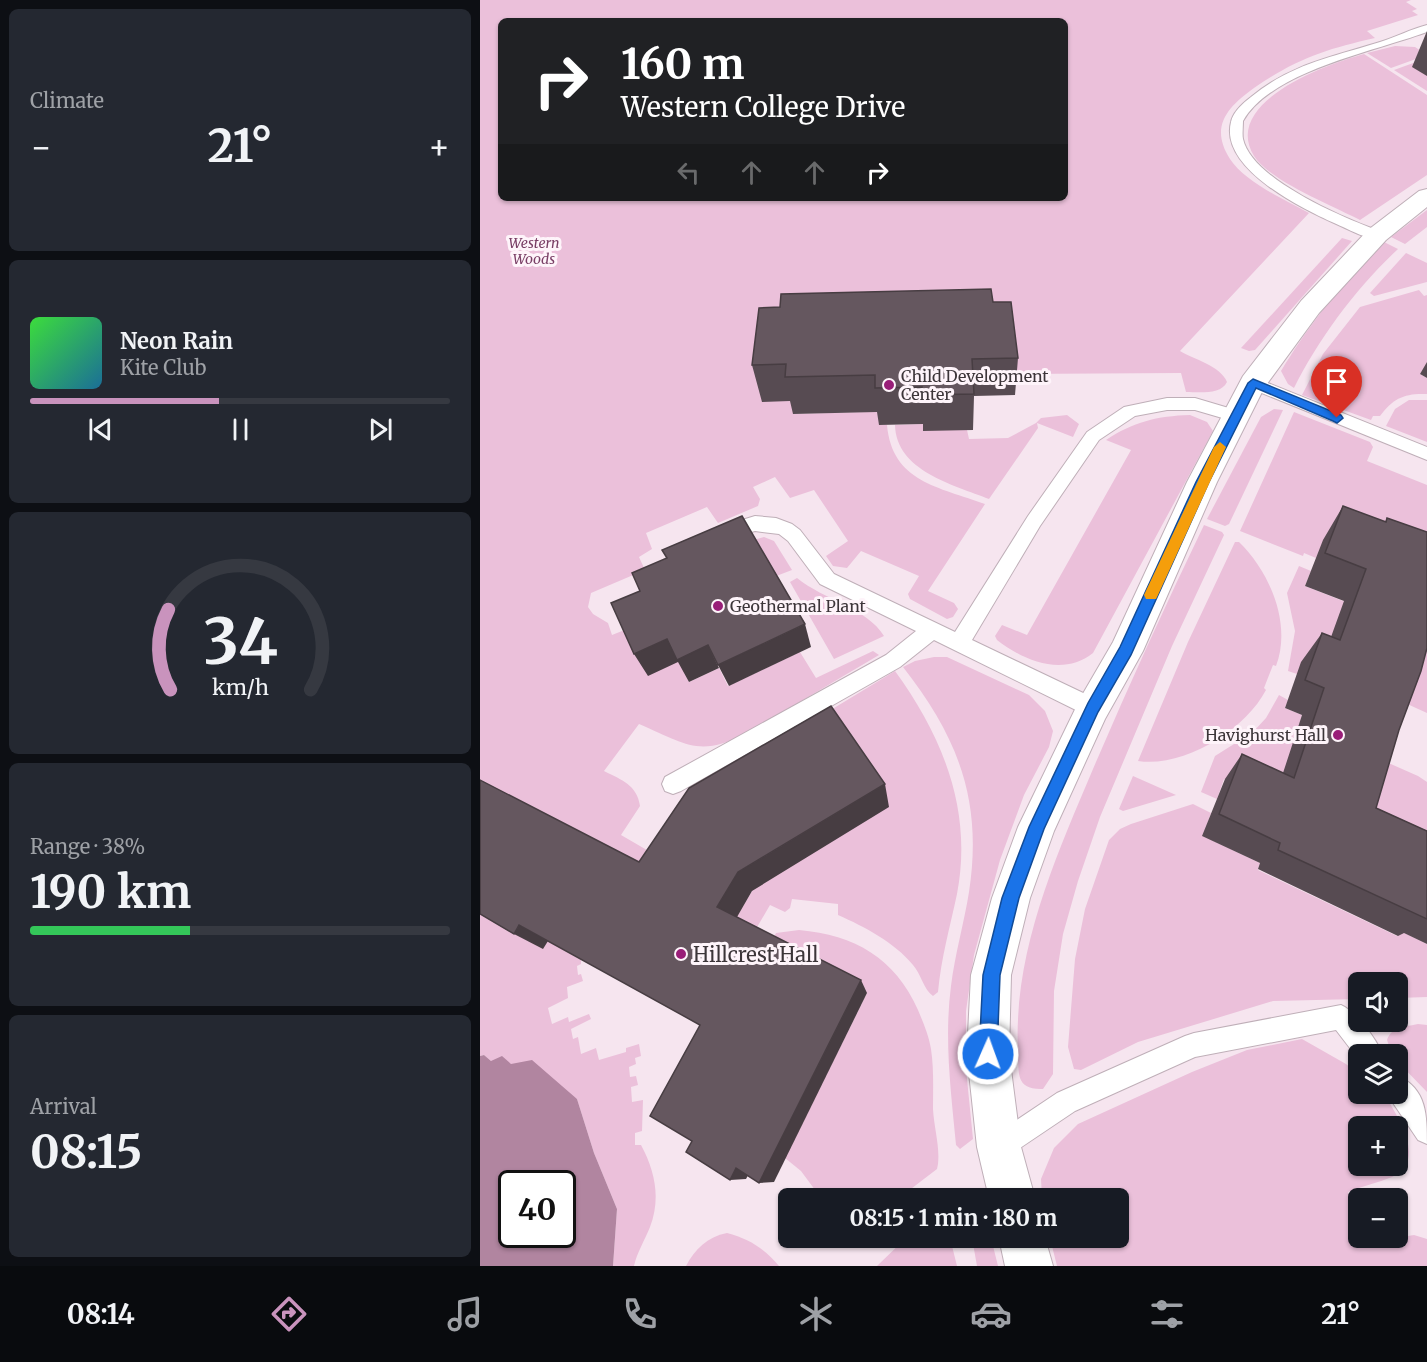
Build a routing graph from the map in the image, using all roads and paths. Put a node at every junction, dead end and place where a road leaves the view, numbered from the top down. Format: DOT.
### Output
graph roads {
  1 [pos="1427,28"];
  2 [pos="1427,196"];
  3 [pos="1377,235"];
  4 [pos="1253,383"];
  5 [pos="1236,416"];
  6 [pos="1427,454"];
  7 [pos="711,538"];
  8 [pos="932,630"];
  9 [pos="959,643"];
  10 [pos="1093,708"];
  11 [pos="673,784"];
  12 [pos="1362,1044"];
  13 [pos="1408,1101"];
  14 [pos="1427,1131"];
  15 [pos="999,1147"];
  16 [pos="1009,1188"];
  17 [pos="1024,1248"];
  18 [pos="1029,1266"];
  1 -- 3 [label="lane"];
  2 -- 3 [label="street"];
  3 -- 4 [label="street"];
  4 -- 5 [label="street"];
  4 -- 6 [label="lane"];
  5 -- 9 [label="lane"];
  5 -- 10 [label="street"];
  7 -- 8 [label="lane"];
  8 -- 9 [label="lane"];
  8 -- 11 [label="lane"];
  9 -- 10 [label="lane"];
  10 -- 15 [label="street"];
  12 -- 15 [label="lane"];
  13 -- 14 [label="lane"];
  15 -- 16 [label="street"];
  17 -- 18 [label="street"];
}
